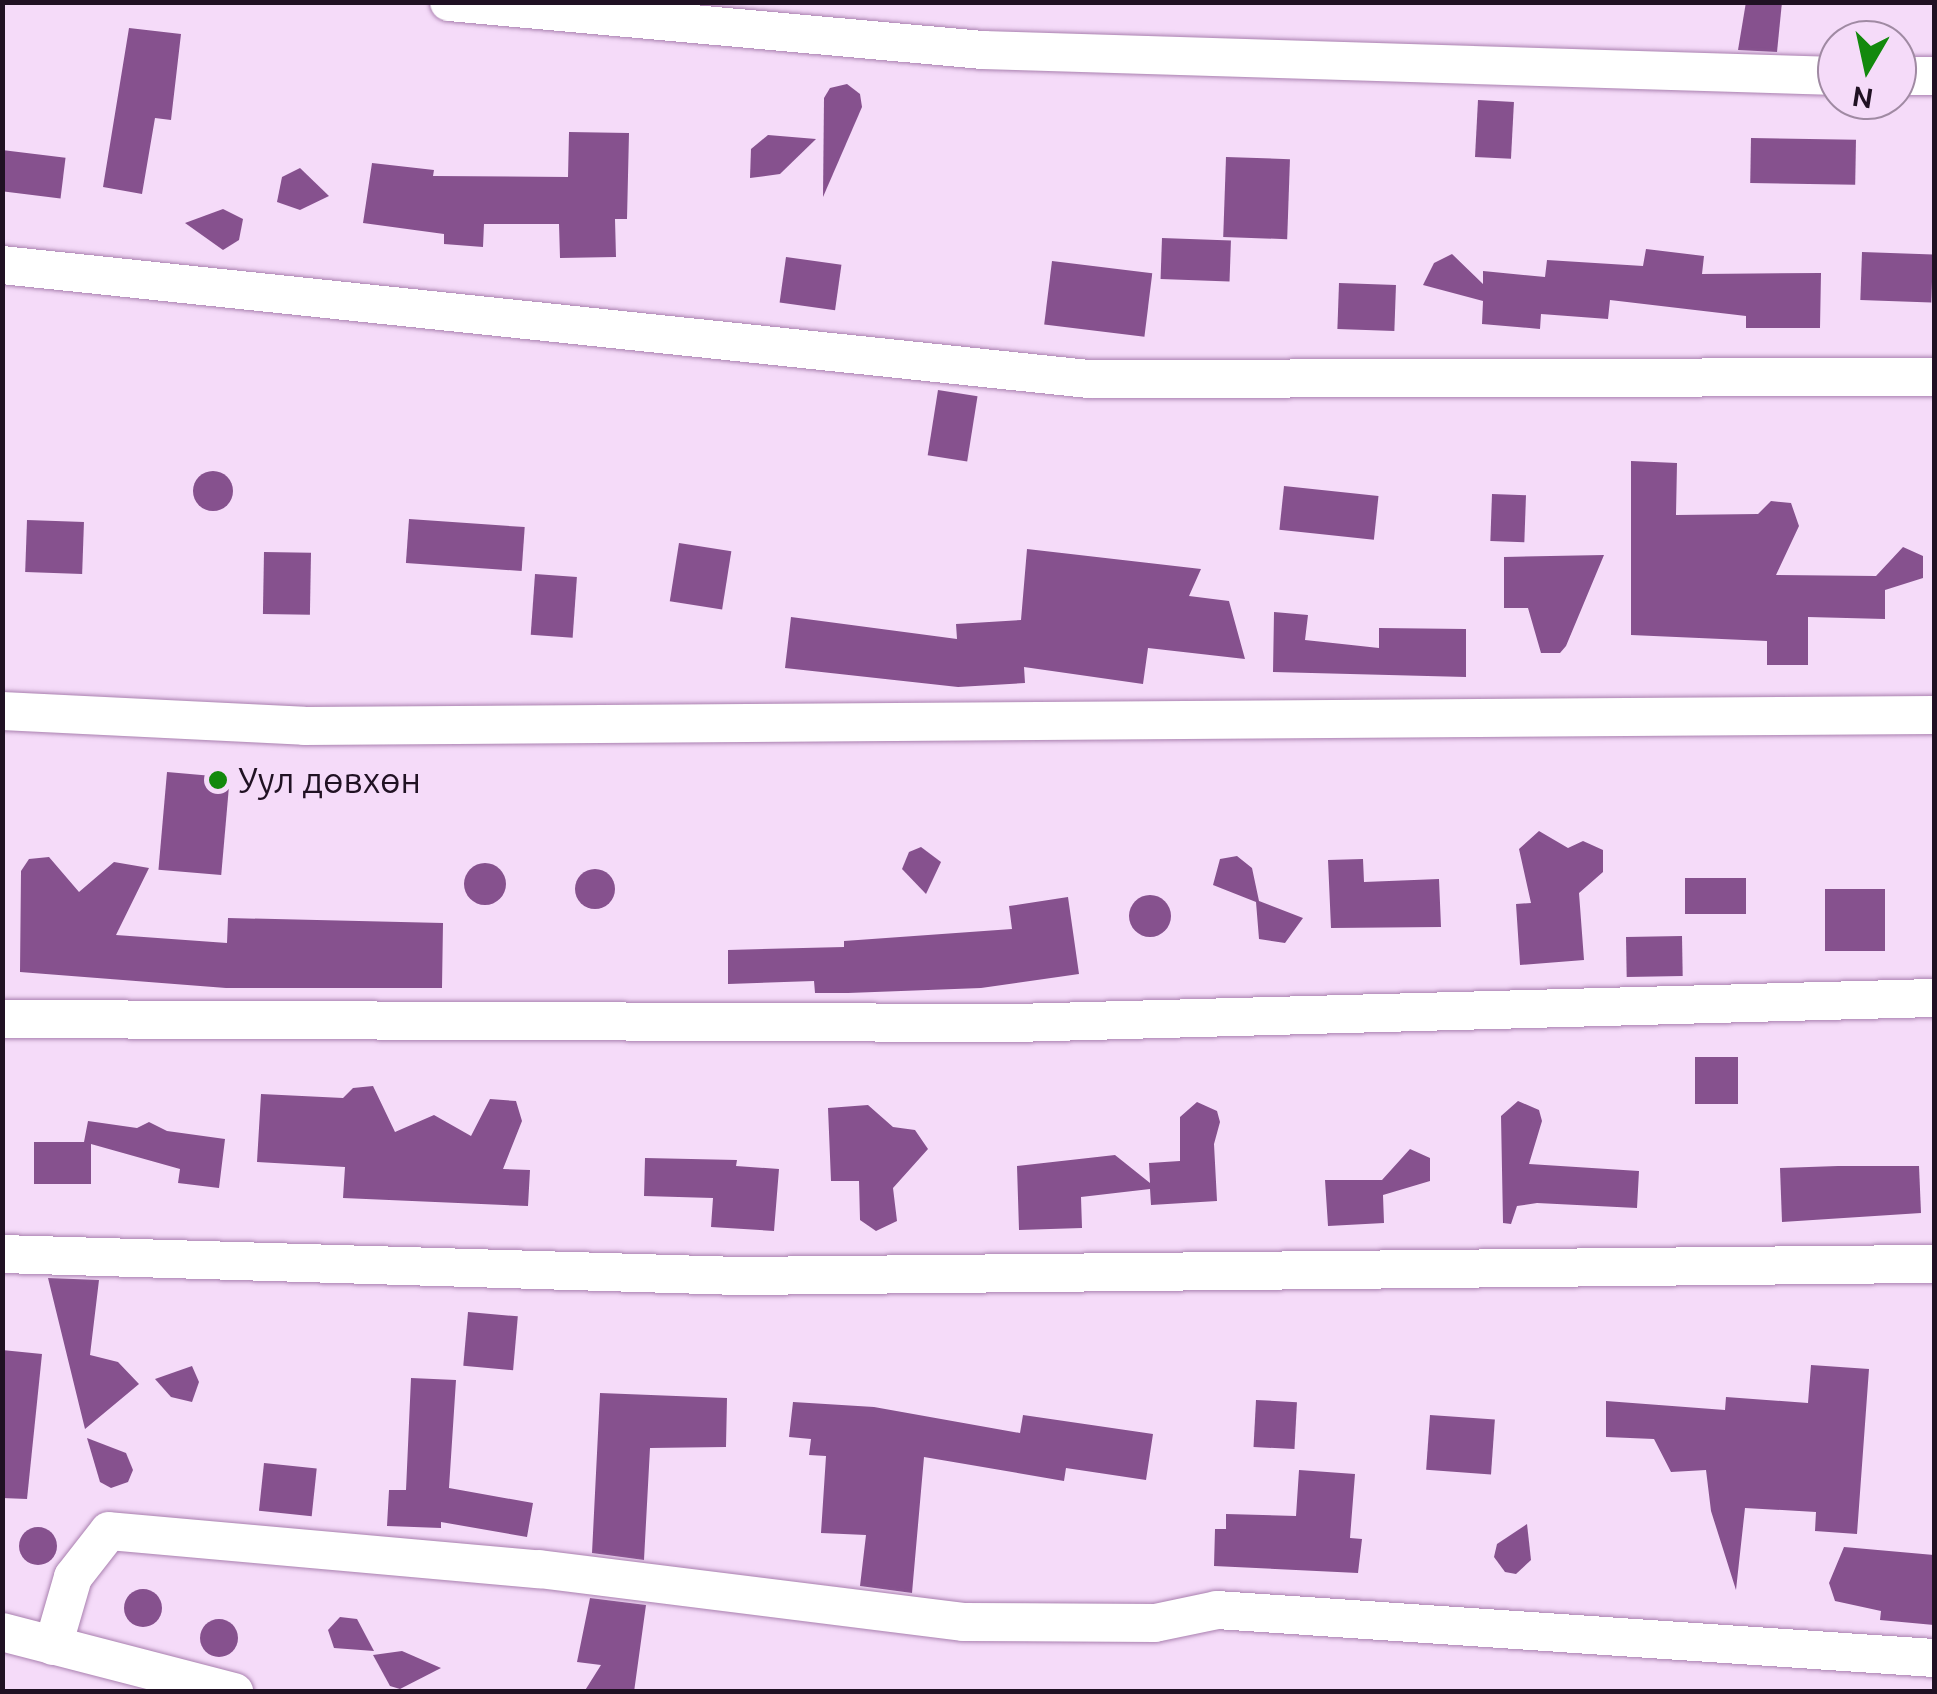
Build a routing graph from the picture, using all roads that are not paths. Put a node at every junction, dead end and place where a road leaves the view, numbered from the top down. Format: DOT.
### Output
graph roads {
  1 [pos="448,2"];
  2 [pos="1817,75"];
  3 [pos="2,265"];
  4 [pos="1934,377"];
  5 [pos="2,711"];
  6 [pos="1934,715"];
  7 [pos="1934,998"];
  8 [pos="2,1019"];
  9 [pos="2,1254"];
  10 [pos="1934,1264"];
  11 [pos="2,1632"];
  12 [pos="54,1646"];
  13 [pos="1934,1658"];
  14 [pos="234,1692"];
  1 -- 2 [label="street"];
  3 -- 4 [label="street"];
  5 -- 6 [label="street"];
  7 -- 8 [label="street"];
  9 -- 10 [label="street"];
  11 -- 12 [label="street"];
  12 -- 13 [label="street"];
  12 -- 14 [label="street"];
}
